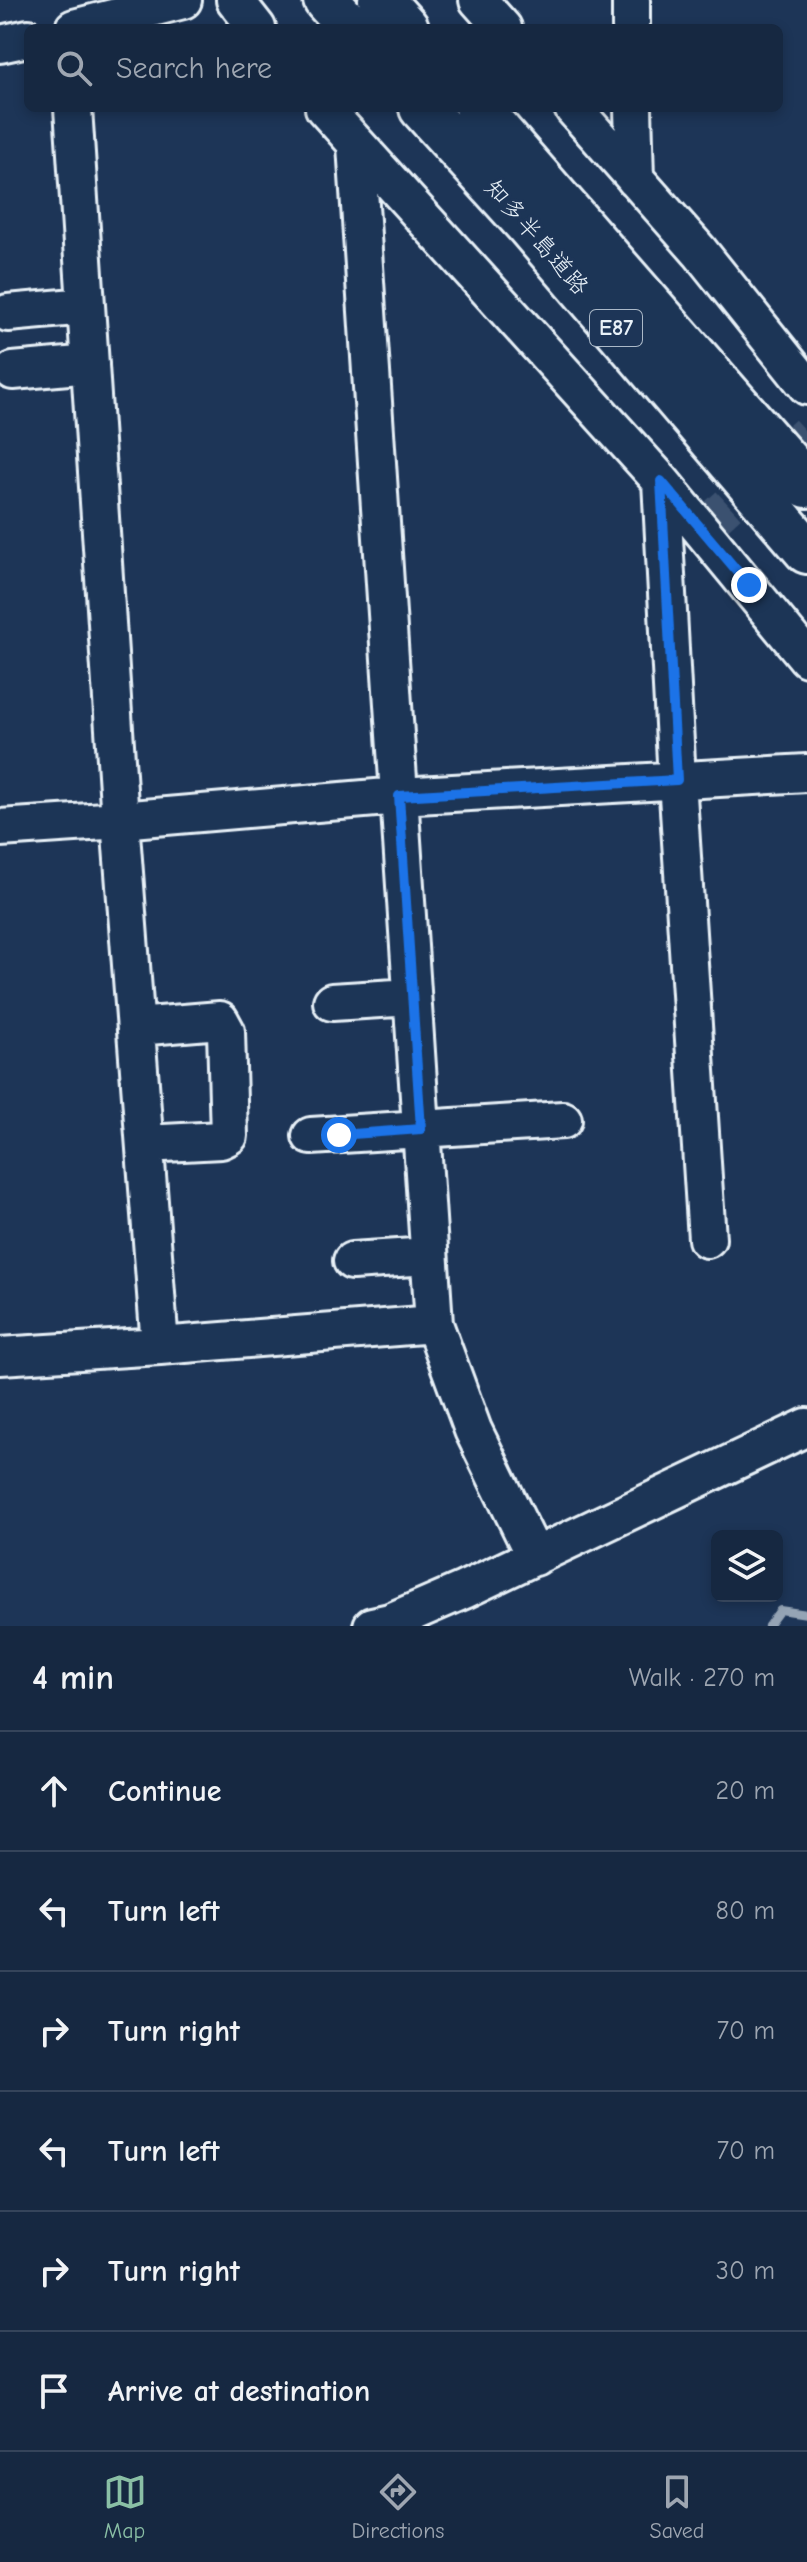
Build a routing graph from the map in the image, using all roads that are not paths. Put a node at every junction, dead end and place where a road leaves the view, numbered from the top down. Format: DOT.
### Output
graph roads {
  1 [pos="183,0"];
  2 [pos="235,0"];
  3 [pos="326,0"];
  4 [pos="381,0"];
  5 [pos="478,0"];
  6 [pos="631,0"];
  7 [pos="90,24"];
  8 [pos="254,24"];
  9 [pos="347,24"];
  10 [pos="402,24"];
  11 [pos="499,24"];
  12 [pos="631,24"];
  13 [pos="24,39"];
  14 [pos="0,44"];
  15 [pos="73,112"];
  16 [pos="327,112"];
  17 [pos="426,112"];
  18 [pos="481,112"];
  19 [pos="576,112"];
  20 [pos="633,112"];
  21 [pos="356,145"];
  22 [pos="635,179"];
  23 [pos="86,306"];
  24 [pos="8,313"];
  25 [pos="90,364"];
  26 [pos="13,371"];
  27 [pos="807,386"];
  28 [pos="661,481"];
  29 [pos="807,485"];
  30 [pos="807,551"];
  31 [pos="807,658"];
  32 [pos="807,773"];
  33 [pos="677,780"];
  34 [pos="399,796"];
  35 [pos="120,820"];
  36 [pos="0,828"];
  37 [pos="412,997"];
  38 [pos="332,1002"];
  39 [pos="136,1027"];
  40 [pos="563,1120"];
  41 [pos="421,1129"];
  42 [pos="311,1136"];
  43 [pos="145,1144"];
  44 [pos="707,1239"];
  45 [pos="429,1256"];
  46 [pos="352,1261"];
  47 [pos="434,1324"];
  48 [pos="160,1346"];
  49 [pos="0,1356"];
  50 [pos="807,1427"];
  51 [pos="535,1557"];
  52 [pos="372,1626"];
  1 -- 7 [label="street"];
  2 -- 8 [label="street"];
  3 -- 9 [label="highway"];
  4 -- 10 [label="highway"];
  5 -- 11 [label="street"];
  6 -- 12 [label="street"];
  13 -- 14 [label="street"];
  15 -- 23 [label="street"];
  16 -- 21 [label="street"];
  17 -- 30 [label="highway, 知多半島道路 / E87"];
  18 -- 29 [label="highway, 知多半島道路 / E87"];
  19 -- 22 [label="street"];
  20 -- 22 [label="street"];
  21 -- 28 [label="street"];
  21 -- 34 [label="street"];
  22 -- 27 [label="street"];
  23 -- 24 [label="street"];
  23 -- 25 [label="street"];
  25 -- 26 [label="street"];
  25 -- 35 [label="street"];
  28 -- 31 [label="street"];
  28 -- 33 [label="street"];
  32 -- 33 [label="street"];
  33 -- 34 [label="street"];
  33 -- 44 [label="street"];
  34 -- 35 [label="street"];
  34 -- 37 [label="street"];
  35 -- 36 [label="street"];
  35 -- 39 [label="street"];
  37 -- 38 [label="street"];
  37 -- 41 [label="street"];
  39 -- 43 [label="street"];
  39 -- 43 [label="street"];
  40 -- 41 [label="street"];
  41 -- 42 [label="street"];
  41 -- 45 [label="street"];
  43 -- 48 [label="street"];
  45 -- 46 [label="street"];
  45 -- 47 [label="street"];
  47 -- 48 [label="street"];
  47 -- 51 [label="street"];
  48 -- 49 [label="street"];
  50 -- 51 [label="street"];
  51 -- 52 [label="street"];
}
